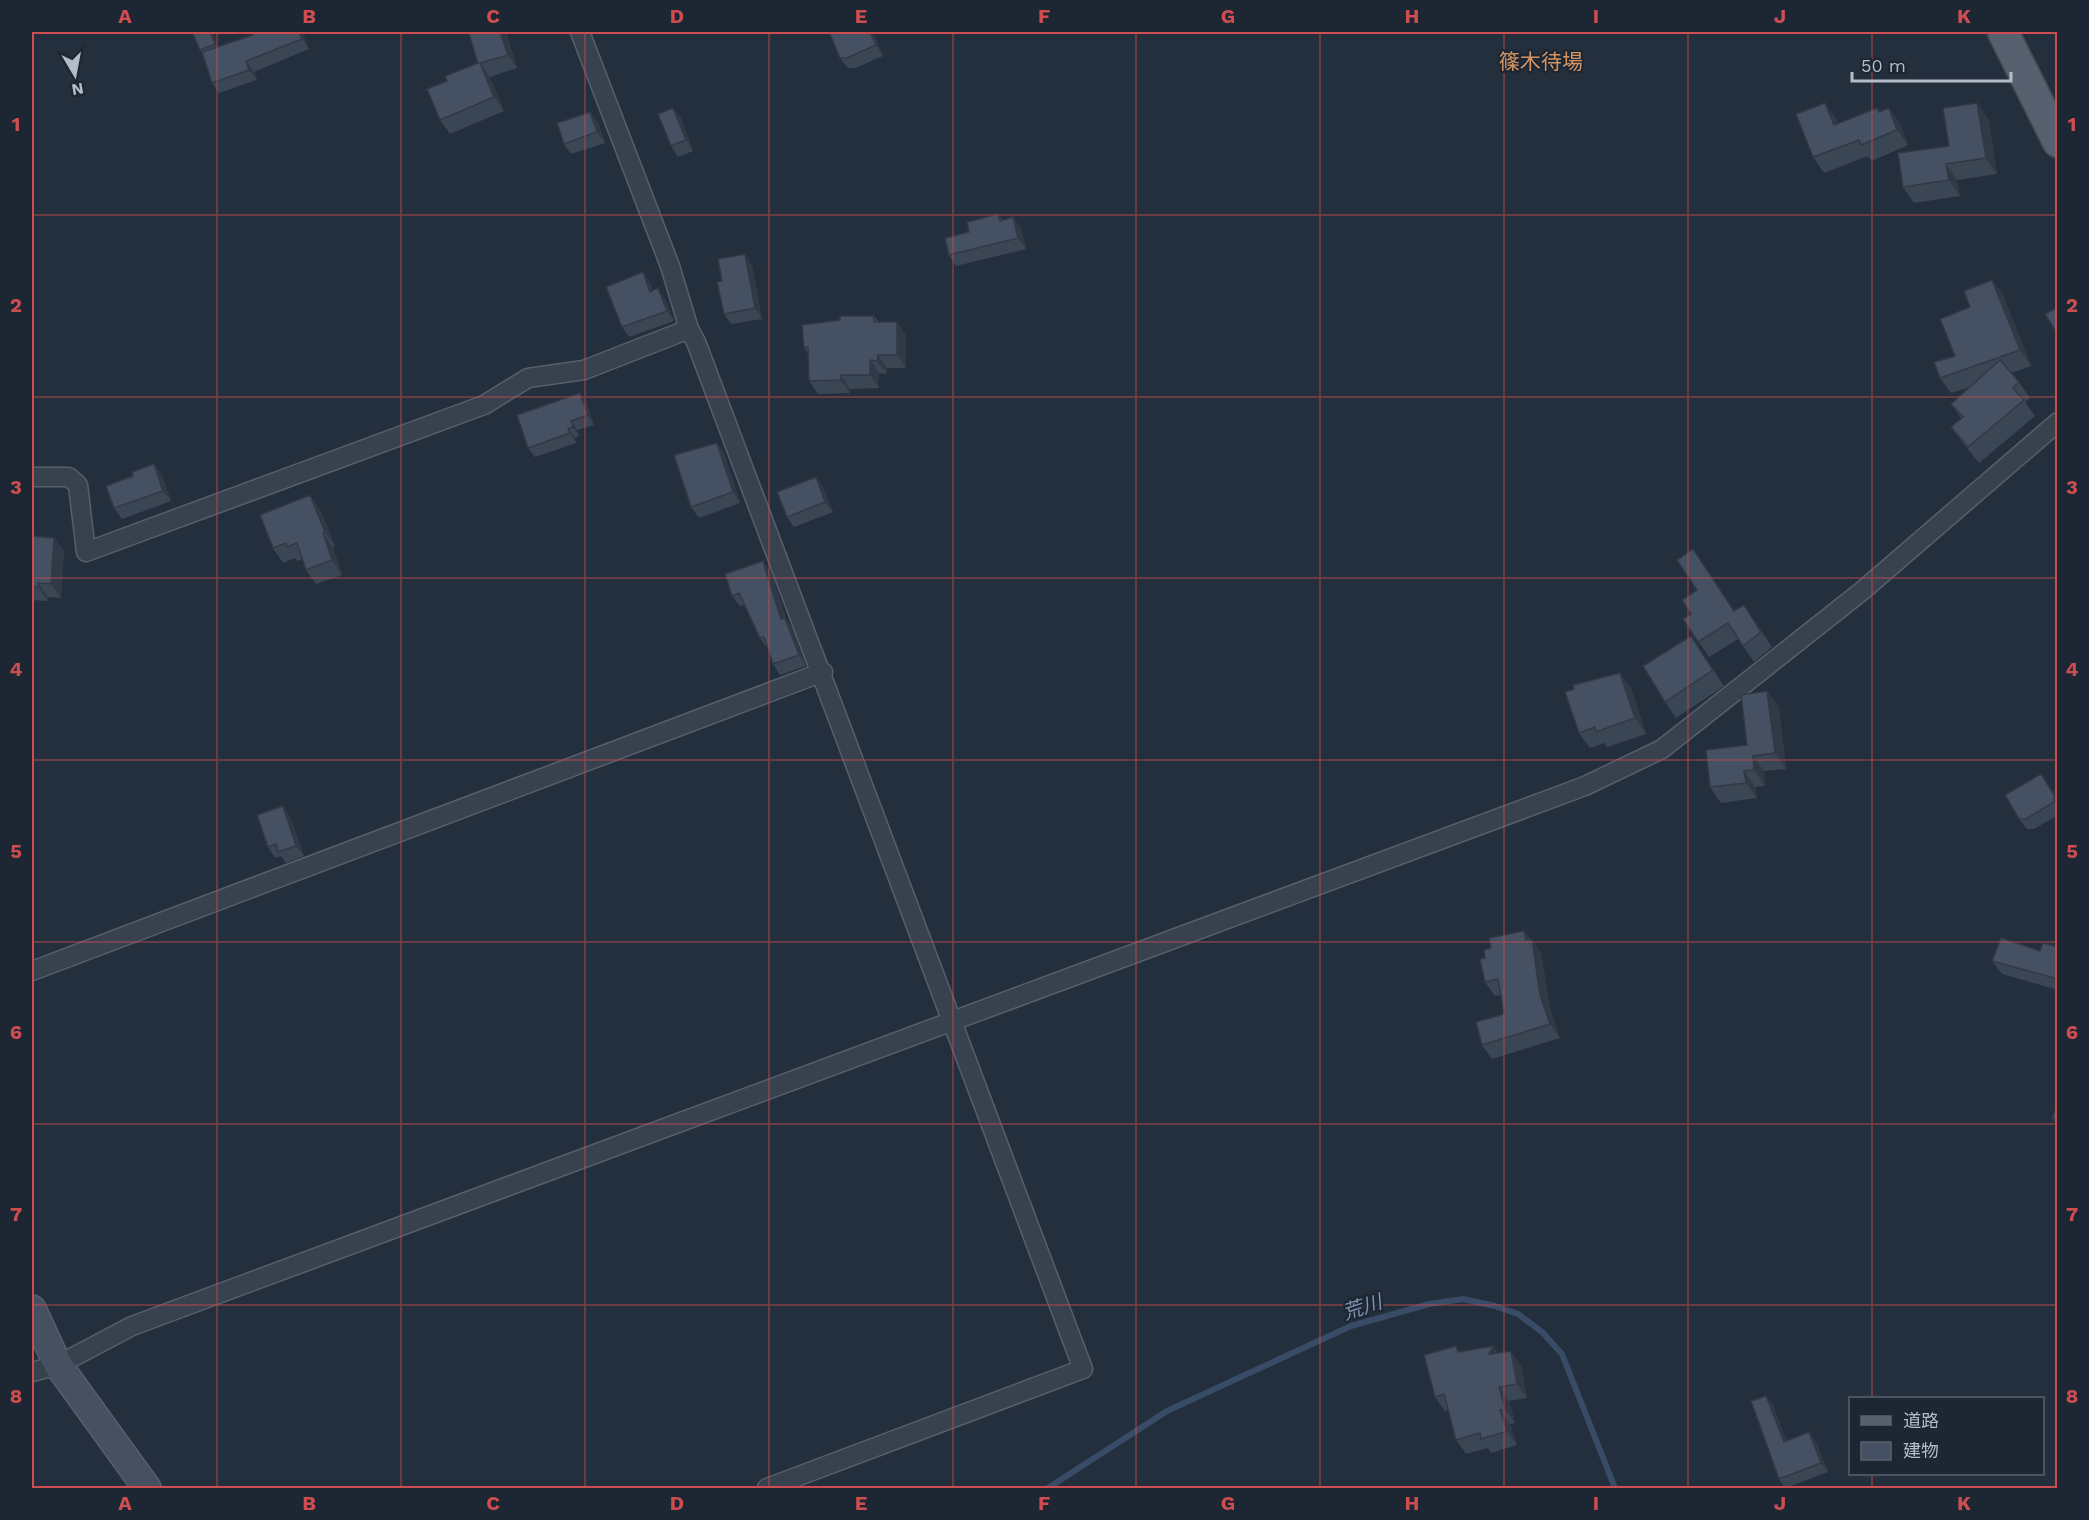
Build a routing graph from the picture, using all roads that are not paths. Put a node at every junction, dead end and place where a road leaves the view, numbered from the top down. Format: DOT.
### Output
graph roads {
  1 [pos="580,32"];
  2 [pos="2003,32"];
  3 [pos="2058,142"];
  4 [pos="689,329"];
  5 [pos="2058,422"];
  6 [pos="32,477"];
  7 [pos="822,672"];
  8 [pos="32,971"];
  9 [pos="952,1020"];
  10 [pos="32,1309"];
  11 [pos="58,1365"];
  12 [pos="32,1372"];
  13 [pos="147,1488"];
  14 [pos="767,1488"];
  1 -- 4 [label="street"];
  2 -- 3 [label="main road"];
  4 -- 6 [label="street"];
  4 -- 7 [label="street"];
  5 -- 9 [label="street"];
  7 -- 8 [label="street"];
  7 -- 9 [label="street"];
  9 -- 11 [label="street"];
  9 -- 14 [label="street"];
  10 -- 11 [label="street"];
  11 -- 12 [label="street"];
  11 -- 13 [label="street"];
}
